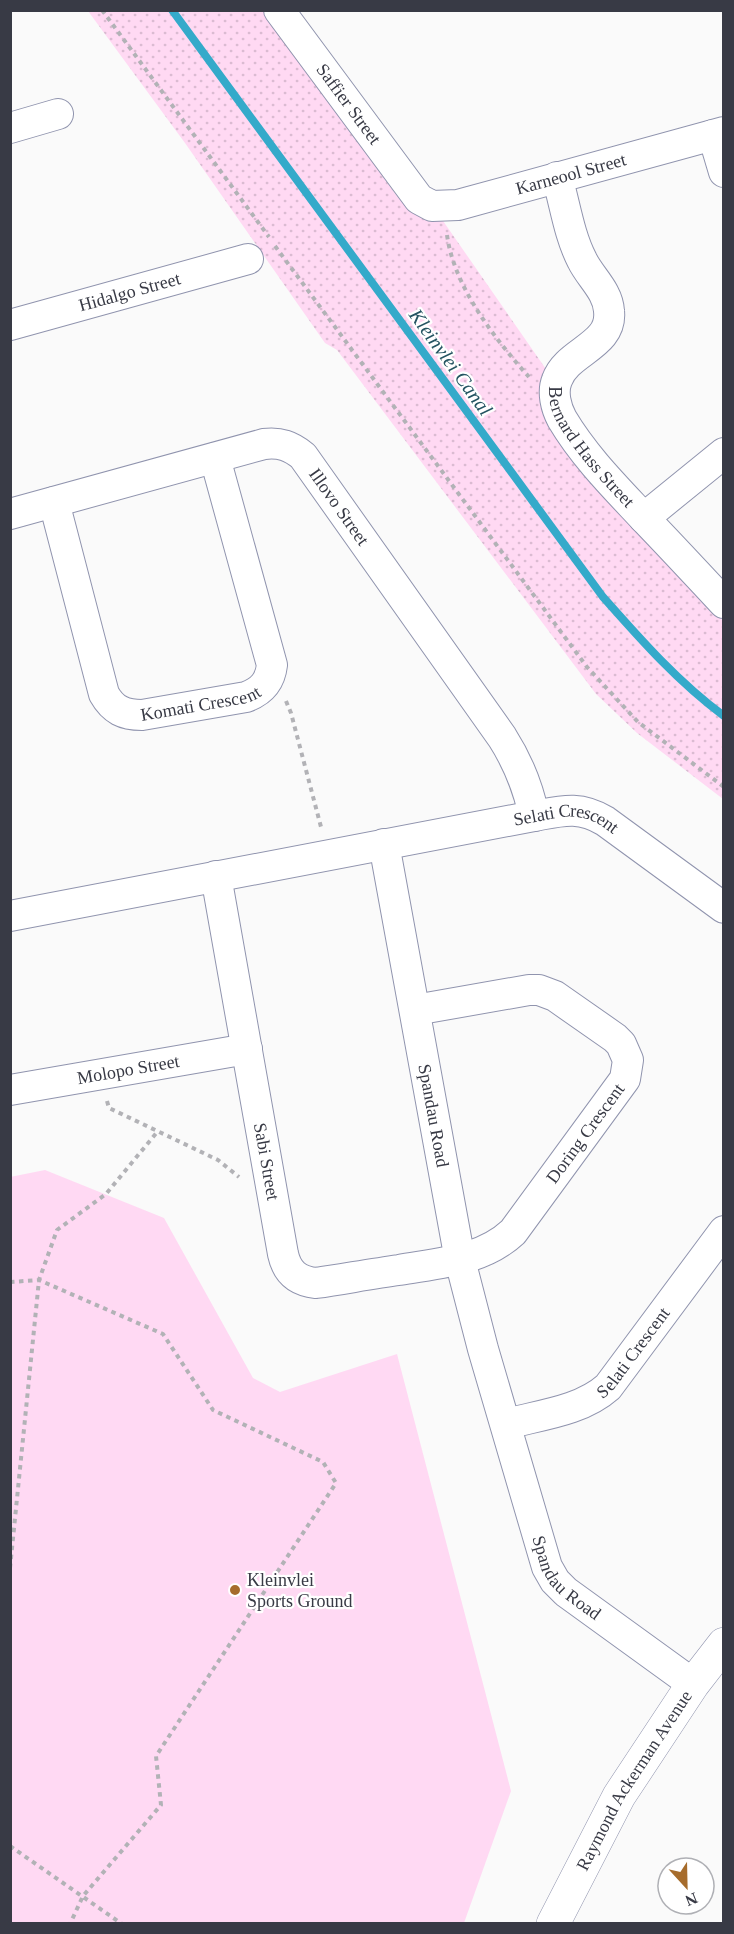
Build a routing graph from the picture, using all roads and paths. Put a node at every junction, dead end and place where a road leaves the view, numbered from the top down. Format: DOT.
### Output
graph roads {
  1 [pos="102,10"];
  2 [pos="279,10"];
  3 [pos="58,114"];
  4 [pos="10,128"];
  5 [pos="718,133"];
  6 [pos="723,172"];
  7 [pos="557,177"];
  8 [pos="419,199"];
  9 [pos="458,205"];
  10 [pos="248,259"];
  11 [pos="10,325"];
  12 [pos="555,399"];
  13 [pos="723,453"];
  14 [pos="215,458"];
  15 [pos="54,502"];
  16 [pos="10,514"];
  17 [pos="644,518"];
  18 [pos="723,603"];
  19 [pos="271,675"];
  20 [pos="723,787"];
  21 [pos="534,816"];
  22 [pos="384,844"];
  23 [pos="326,855"];
  24 [pos="216,876"];
  25 [pos="723,908"];
  26 [pos="10,916"];
  27 [pos="415,1010"];
  28 [pos="247,1049"];
  29 [pos="101,1074"];
  30 [pos="10,1090"];
  31 [pos="158,1131"];
  32 [pos="274,1206"];
  33 [pos="723,1231"];
  34 [pos="460,1260"];
  35 [pos="39,1281"];
  36 [pos="10,1282"];
  37 [pos="506,1424"];
  38 [pos="10,1568"];
  39 [pos="723,1644"];
  40 [pos="693,1684"];
  41 [pos="10,1846"];
  42 [pos="83,1896"];
  43 [pos="70,1923"];
  44 [pos="122,1923"];
  45 [pos="553,1923"];
  1 -- 20 [label="path"];
  2 -- 8 [label="street, Saffier Street"];
  3 -- 4 [label="street"];
  5 -- 6 [label="street"];
  5 -- 7 [label="street, Karneool Street"];
  7 -- 9 [label="street, Karneool Street"];
  7 -- 12 [label="street, Bernard Hass Street"];
  8 -- 9 [label="street, Karneool Street"];
  9 -- 12 [label="path"];
  10 -- 11 [label="street, Hidalgo Street"];
  12 -- 17 [label="street, Bernard Hass Street"];
  13 -- 17 [label="street"];
  14 -- 15 [label="street, Illovo Street"];
  14 -- 19 [label="street, Komati Crescent"];
  14 -- 21 [label="street, Illovo Street"];
  15 -- 16 [label="street, Illovo Street"];
  15 -- 19 [label="street, Komati Crescent"];
  17 -- 18 [label="street, Bernard Hass Street"];
  19 -- 23 [label="path"];
  21 -- 22 [label="street, Selati Crescent"];
  21 -- 25 [label="street, Selati Crescent"];
  22 -- 23 [label="street"];
  22 -- 27 [label="street, Spandau Road"];
  23 -- 24 [label="street"];
  24 -- 26 [label="street"];
  24 -- 28 [label="street, Sabi Street"];
  27 -- 34 [label="street, Spandau Road"];
  27 -- 34 [label="street, Doring Crescent"];
  28 -- 29 [label="street, Molopo Street"];
  28 -- 32 [label="street, Sabi Street"];
  29 -- 30 [label="street, Molopo Street"];
  29 -- 31 [label="path"];
  31 -- 32 [label="path"];
  31 -- 35 [label="path"];
  32 -- 34 [label="street, Sabi Street"];
  33 -- 37 [label="street, Selati Crescent"];
  34 -- 37 [label="street, Spandau Road"];
  35 -- 36 [label="path"];
  35 -- 38 [label="path"];
  35 -- 42 [label="path"];
  37 -- 40 [label="street, Spandau Road"];
  39 -- 40 [label="street, Raymond Ackerman Avenue"];
  40 -- 45 [label="street, Raymond Ackerman Avenue"];
  41 -- 42 [label="path"];
  42 -- 43 [label="path"];
  42 -- 44 [label="path"];
}
